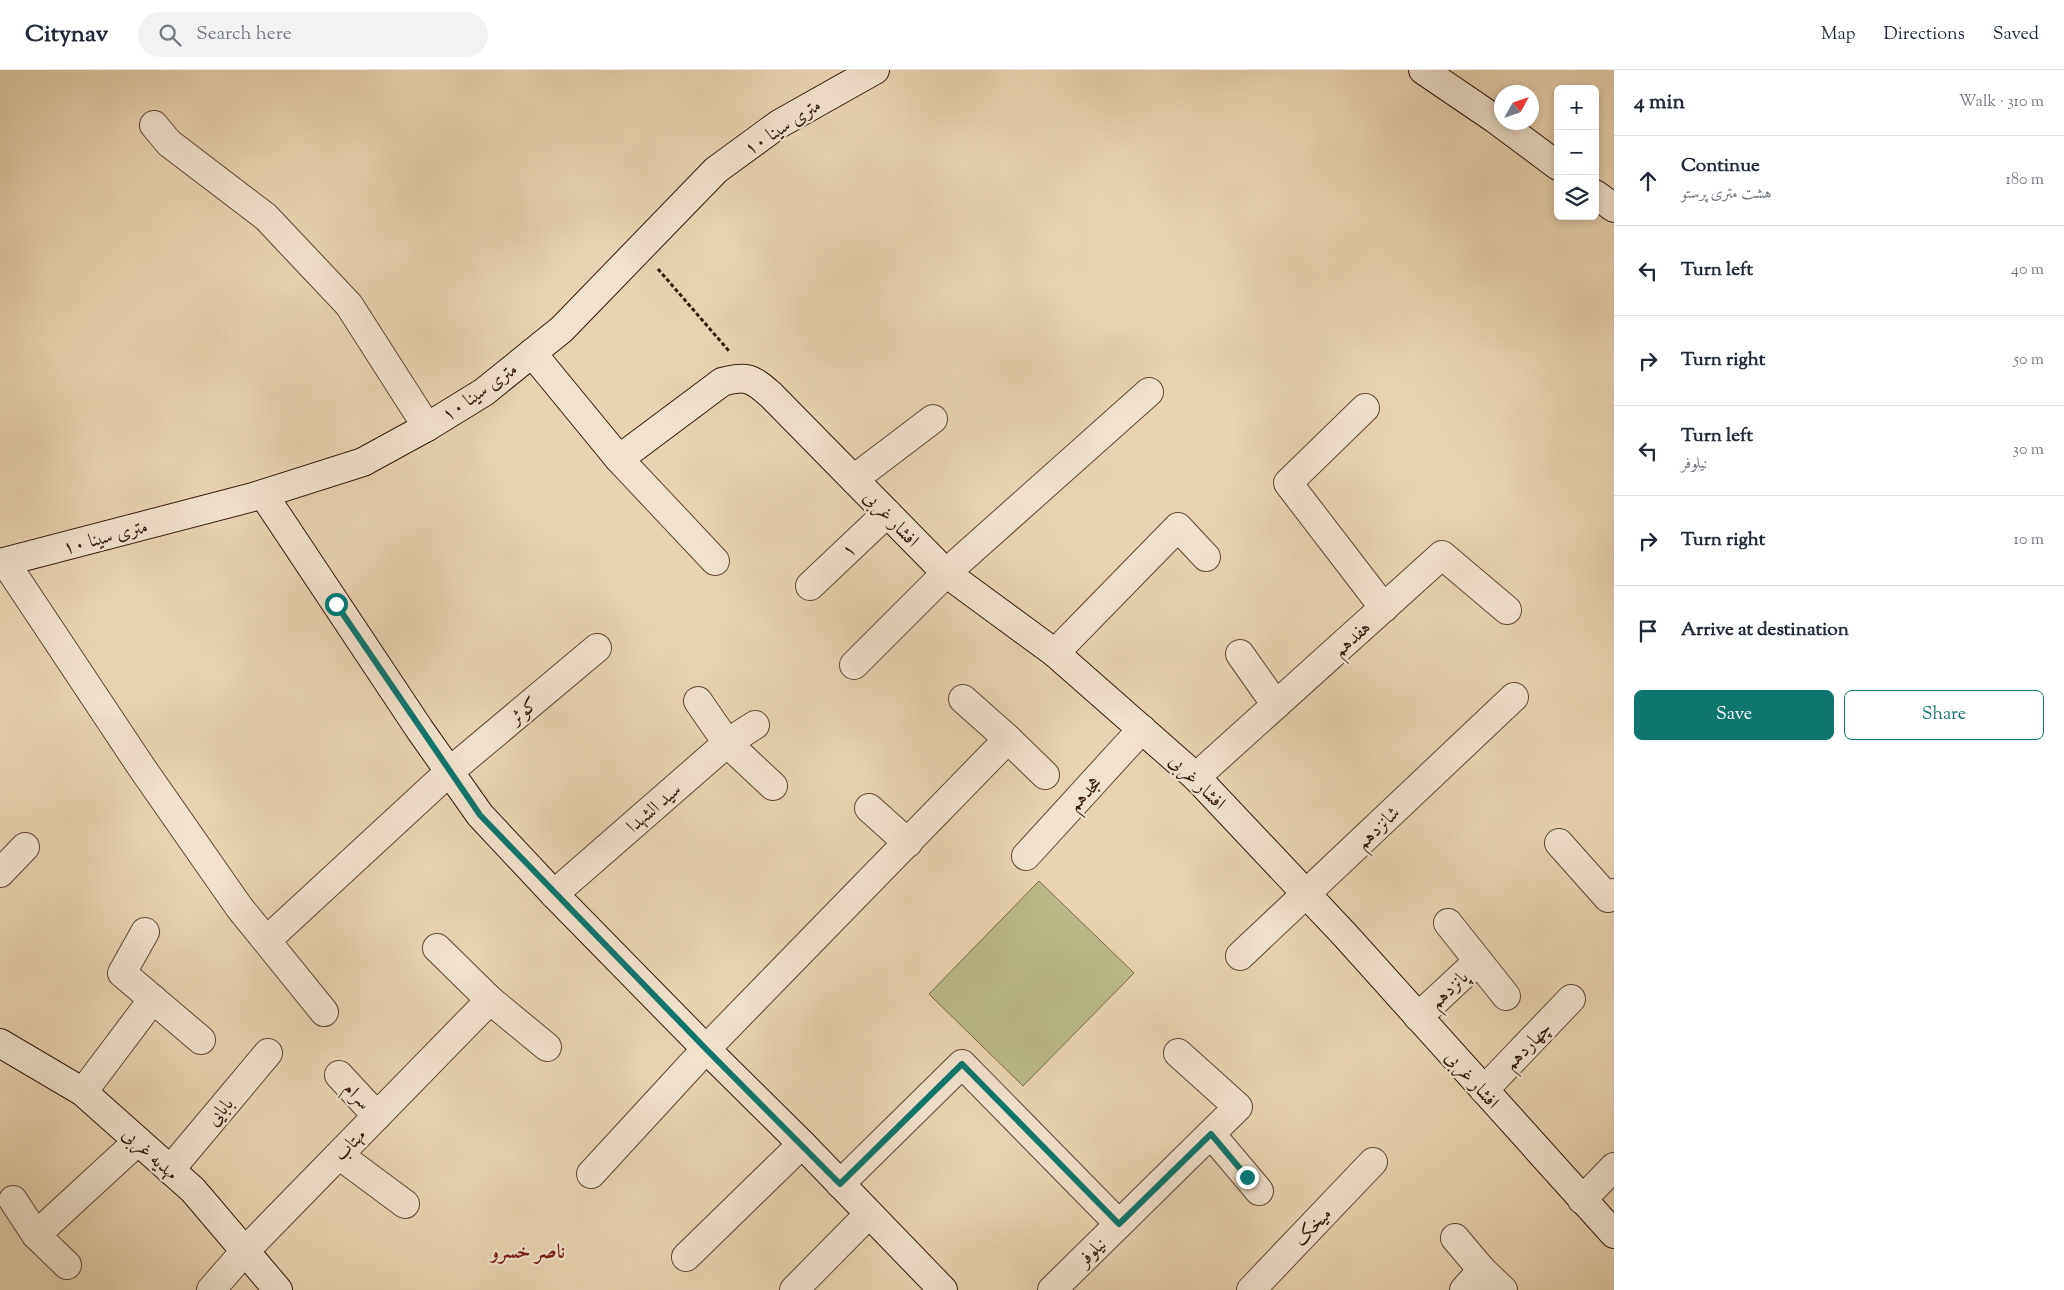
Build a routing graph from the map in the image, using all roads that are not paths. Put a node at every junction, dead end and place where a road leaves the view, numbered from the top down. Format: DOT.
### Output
graph roads {
  1 [pos="875,70"];
  2 [pos="1424,70"];
  3 [pos="154,125"];
  4 [pos="1554,163"];
  5 [pos="1599,197"];
  6 [pos="1614,208"];
  7 [pos="532,353"];
  8 [pos="1149,392"];
  9 [pos="1366,408"];
  10 [pos="933,418"];
  11 [pos="427,427"];
  12 [pos="619,459"];
  13 [pos="854,479"];
  14 [pos="263,494"];
  15 [pos="886,513"];
  16 [pos="1206,557"];
  17 [pos="715,561"];
  18 [pos="2,562"];
  19 [pos="946,573"];
  20 [pos="810,586"];
  21 [pos="1384,608"];
  22 [pos="1507,610"];
  23 [pos="597,648"];
  24 [pos="1055,653"];
  25 [pos="1240,654"];
  26 [pos="854,665"];
  27 [pos="1514,696"];
  28 [pos="962,699"];
  29 [pos="698,700"];
  30 [pos="1276,704"];
  31 [pos="754,725"];
  32 [pos="1142,729"];
  33 [pos="1008,739"];
  34 [pos="727,743"];
  35 [pos="450,772"];
  36 [pos="1044,775"];
  37 [pos="1196,777"];
  38 [pos="772,786"];
  39 [pos="869,808"];
  40 [pos="908,843"];
  41 [pos="1558,843"];
  42 [pos="25,847"];
  43 [pos="1026,856"];
  44 [pos="0,873"];
  45 [pos="1614,893"];
  46 [pos="554,894"];
  47 [pos="1306,894"];
  48 [pos="1448,923"];
  49 [pos="145,932"];
  50 [pos="267,940"];
  51 [pos="436,948"];
  52 [pos="1240,956"];
  53 [pos="1477,962"];
  54 [pos="1506,996"];
  55 [pos="153,999"];
  56 [pos="1571,999"];
  57 [pos="490,1000"];
  58 [pos="324,1012"];
  59 [pos="1418,1017"];
  60 [pos="201,1040"];
  61 [pos="548,1047"];
  62 [pos="2,1048"];
  63 [pos="706,1049"];
  64 [pos="268,1052"];
  65 [pos="1178,1053"];
  66 [pos="339,1074"];
  67 [pos="1484,1090"];
  68 [pos="83,1092"];
  69 [pos="377,1116"];
  70 [pos="1211,1134"];
  71 [pos="138,1141"];
  72 [pos="802,1144"];
  73 [pos="338,1155"];
  74 [pos="1373,1162"];
  75 [pos="1614,1167"];
  76 [pos="170,1170"];
  77 [pos="591,1174"];
  78 [pos="840,1184"];
  79 [pos="1259,1191"];
  80 [pos="13,1200"];
  81 [pos="1582,1200"];
  82 [pos="404,1204"];
  83 [pos="868,1215"];
  84 [pos="1119,1224"];
  85 [pos="1614,1234"];
  86 [pos="36,1235"];
  87 [pos="1455,1238"];
  88 [pos="245,1252"];
  89 [pos="686,1258"];
  90 [pos="67,1265"];
  91 [pos="1482,1270"];
  92 [pos="211,1290"];
  93 [pos="278,1290"];
  94 [pos="794,1290"];
  95 [pos="942,1290"];
  96 [pos="1052,1290"];
  97 [pos="1251,1290"];
  98 [pos="1464,1290"];
  99 [pos="1503,1290"];
  1 -- 7 [label="street, ۱۰ متری سینا"];
  2 -- 4 [label="street"];
  3 -- 11 [label="street"];
  5 -- 6 [label="street"];
  7 -- 11 [label="street, ۱۰ متری سینا"];
  7 -- 12 [label="street"];
  8 -- 19 [label="street"];
  9 -- 21 [label="street"];
  10 -- 13 [label="street"];
  11 -- 14 [label="street, ۱۰ متری سینا"];
  12 -- 13 [label="street, افشار غربی"];
  12 -- 17 [label="street"];
  13 -- 15 [label="street, افشار غربی"];
  14 -- 18 [label="street, ۱۰ متری سینا"];
  14 -- 35 [label="street"];
  15 -- 19 [label="street, افشار غربی"];
  15 -- 20 [label="street, ۱"];
  16 -- 24 [label="street"];
  18 -- 50 [label="street"];
  19 -- 24 [label="street, افشار غربی"];
  19 -- 26 [label="street"];
  21 -- 22 [label="street, هفدهم"];
  21 -- 30 [label="street, هفدهم"];
  23 -- 35 [label="street, کوثر"];
  24 -- 32 [label="street, افشار غربی"];
  25 -- 30 [label="street"];
  27 -- 47 [label="street, شانزدهم"];
  28 -- 33 [label="street"];
  29 -- 34 [label="street"];
  30 -- 37 [label="street, هفدهم"];
  31 -- 34 [label="street, سید الشهدا"];
  32 -- 37 [label="street, افشار غربی"];
  32 -- 43 [label="street, هجدهم"];
  33 -- 36 [label="street"];
  33 -- 40 [label="street"];
  34 -- 38 [label="street"];
  34 -- 46 [label="street, سید الشهدا"];
  35 -- 46 [label="street"];
  35 -- 50 [label="street, کوثر"];
  37 -- 47 [label="street, افشار غربی"];
  39 -- 40 [label="street"];
  40 -- 63 [label="street"];
  41 -- 45 [label="street"];
  42 -- 44 [label="street"];
  46 -- 63 [label="street"];
  47 -- 52 [label="street, شانزدهم"];
  47 -- 59 [label="street, افشار غربی"];
  48 -- 53 [label="street"];
  49 -- 55 [label="street"];
  50 -- 58 [label="street"];
  51 -- 57 [label="street"];
  53 -- 54 [label="street"];
  53 -- 59 [label="street, پانزدهم"];
  55 -- 60 [label="street"];
  55 -- 68 [label="street"];
  56 -- 67 [label="street, چهاردهم"];
  57 -- 61 [label="street"];
  57 -- 69 [label="street, مهتاب"];
  59 -- 67 [label="street, افشار غربی"];
  62 -- 68 [label="street, مهدیه غربی"];
  63 -- 72 [label="street"];
  63 -- 77 [label="street"];
  64 -- 76 [label="street, بابایی"];
  65 -- 70 [label="street, نیلوفر"];
  66 -- 69 [label="street, سرام"];
  67 -- 81 [label="street, افشار غربی"];
  68 -- 71 [label="street, مهدیه غربی"];
  69 -- 73 [label="street, مهتاب"];
  70 -- 79 [label="street"];
  70 -- 84 [label="street, نیلوفر"];
  71 -- 76 [label="street, مهدیه غربی"];
  71 -- 86 [label="street"];
  72 -- 78 [label="street"];
  72 -- 89 [label="street"];
  73 -- 82 [label="street"];
  73 -- 88 [label="street, مهتاب"];
  74 -- 97 [label="street, میخک"];
  75 -- 81 [label="street"];
  76 -- 88 [label="street, مهدیه غربی"];
  78 -- 83 [label="street"];
  78 -- 84 [label="street"];
  80 -- 86 [label="street"];
  81 -- 85 [label="street, افشار غربی"];
  83 -- 94 [label="street"];
  83 -- 95 [label="street"];
  84 -- 96 [label="street, نیلوفر"];
  86 -- 90 [label="street"];
  87 -- 91 [label="street"];
  88 -- 92 [label="street, مهتاب"];
  88 -- 93 [label="street, مهدیه غربی"];
  91 -- 98 [label="street"];
  91 -- 99 [label="street"];
}
